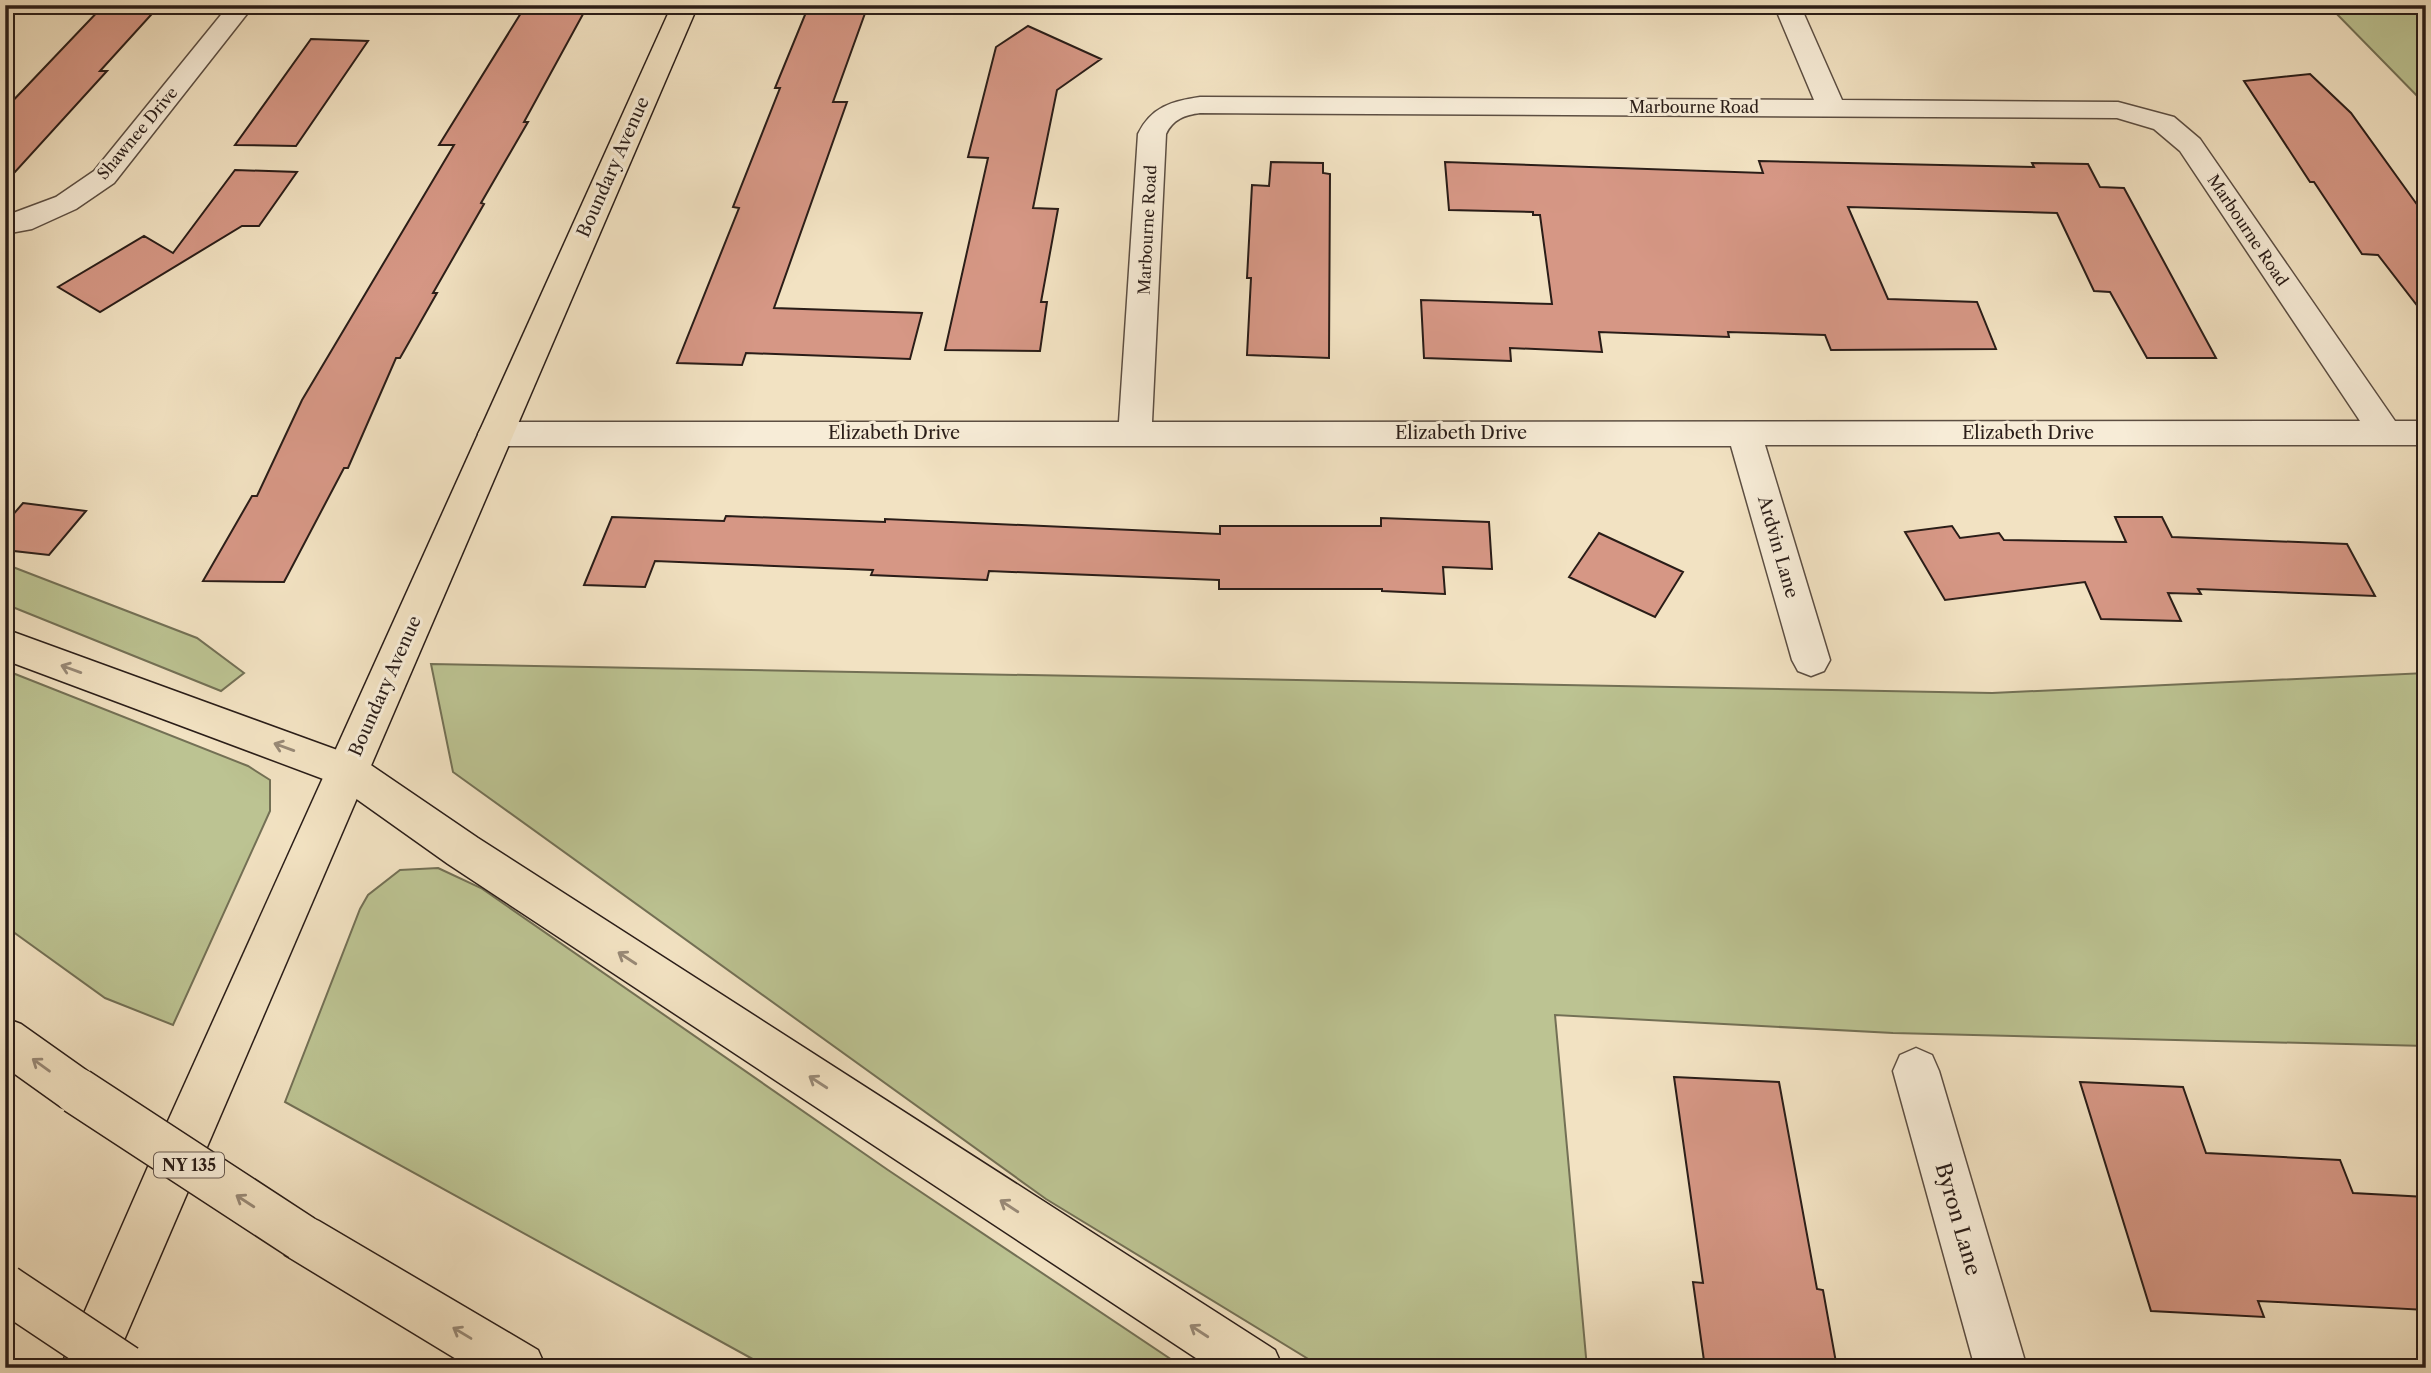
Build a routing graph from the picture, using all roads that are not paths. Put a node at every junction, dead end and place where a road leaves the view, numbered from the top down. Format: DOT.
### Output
graph roads {
  1 [pos="242,5"];
  2 [pos="685,5"];
  3 [pos="1787,5"];
  4 [pos="1831,107"];
  5 [pos="5,225"];
  6 [pos="1135,433"];
  7 [pos="1744,433"];
  8 [pos="2386,433"];
  9 [pos="2426,433"];
  10 [pos="495,434"];
  11 [pos="5,644"];
  12 [pos="1811,660"];
  13 [pos="348,771"];
  14 [pos="5,1040"];
  15 [pos="1916,1071"];
  16 [pos="5,1288"];
  17 [pos="86,1368"];
  18 [pos="125,1368"];
  19 [pos="520,1368"];
  20 [pos="1256,1368"];
  21 [pos="2001,1368"];
  1 -- 5 [label="street, Shawnee Drive"];
  2 -- 10 [label="main road, Boundary Avenue"];
  3 -- 4 [label="street"];
  4 -- 6 [label="street, Marbourne Road"];
  4 -- 8 [label="street, Marbourne Road"];
  6 -- 7 [label="street, Elizabeth Drive"];
  6 -- 10 [label="street, Elizabeth Drive"];
  7 -- 8 [label="street, Elizabeth Drive"];
  7 -- 12 [label="street, Ardvin Lane"];
  8 -- 9 [label="street, Elizabeth Drive"];
  10 -- 13 [label="main road, Boundary Avenue"];
  13 -- 11 [label="main road, one-way"];
  13 -- 17 [label="main road, Boundary Avenue"];
  20 -- 13 [label="main road, one-way"];
  19 -- 14 [label="main road, NY 135, one-way, bridge"];
  15 -- 21 [label="street, Byron Lane"];
  16 -- 18 [label="main road, bridge"];
}
